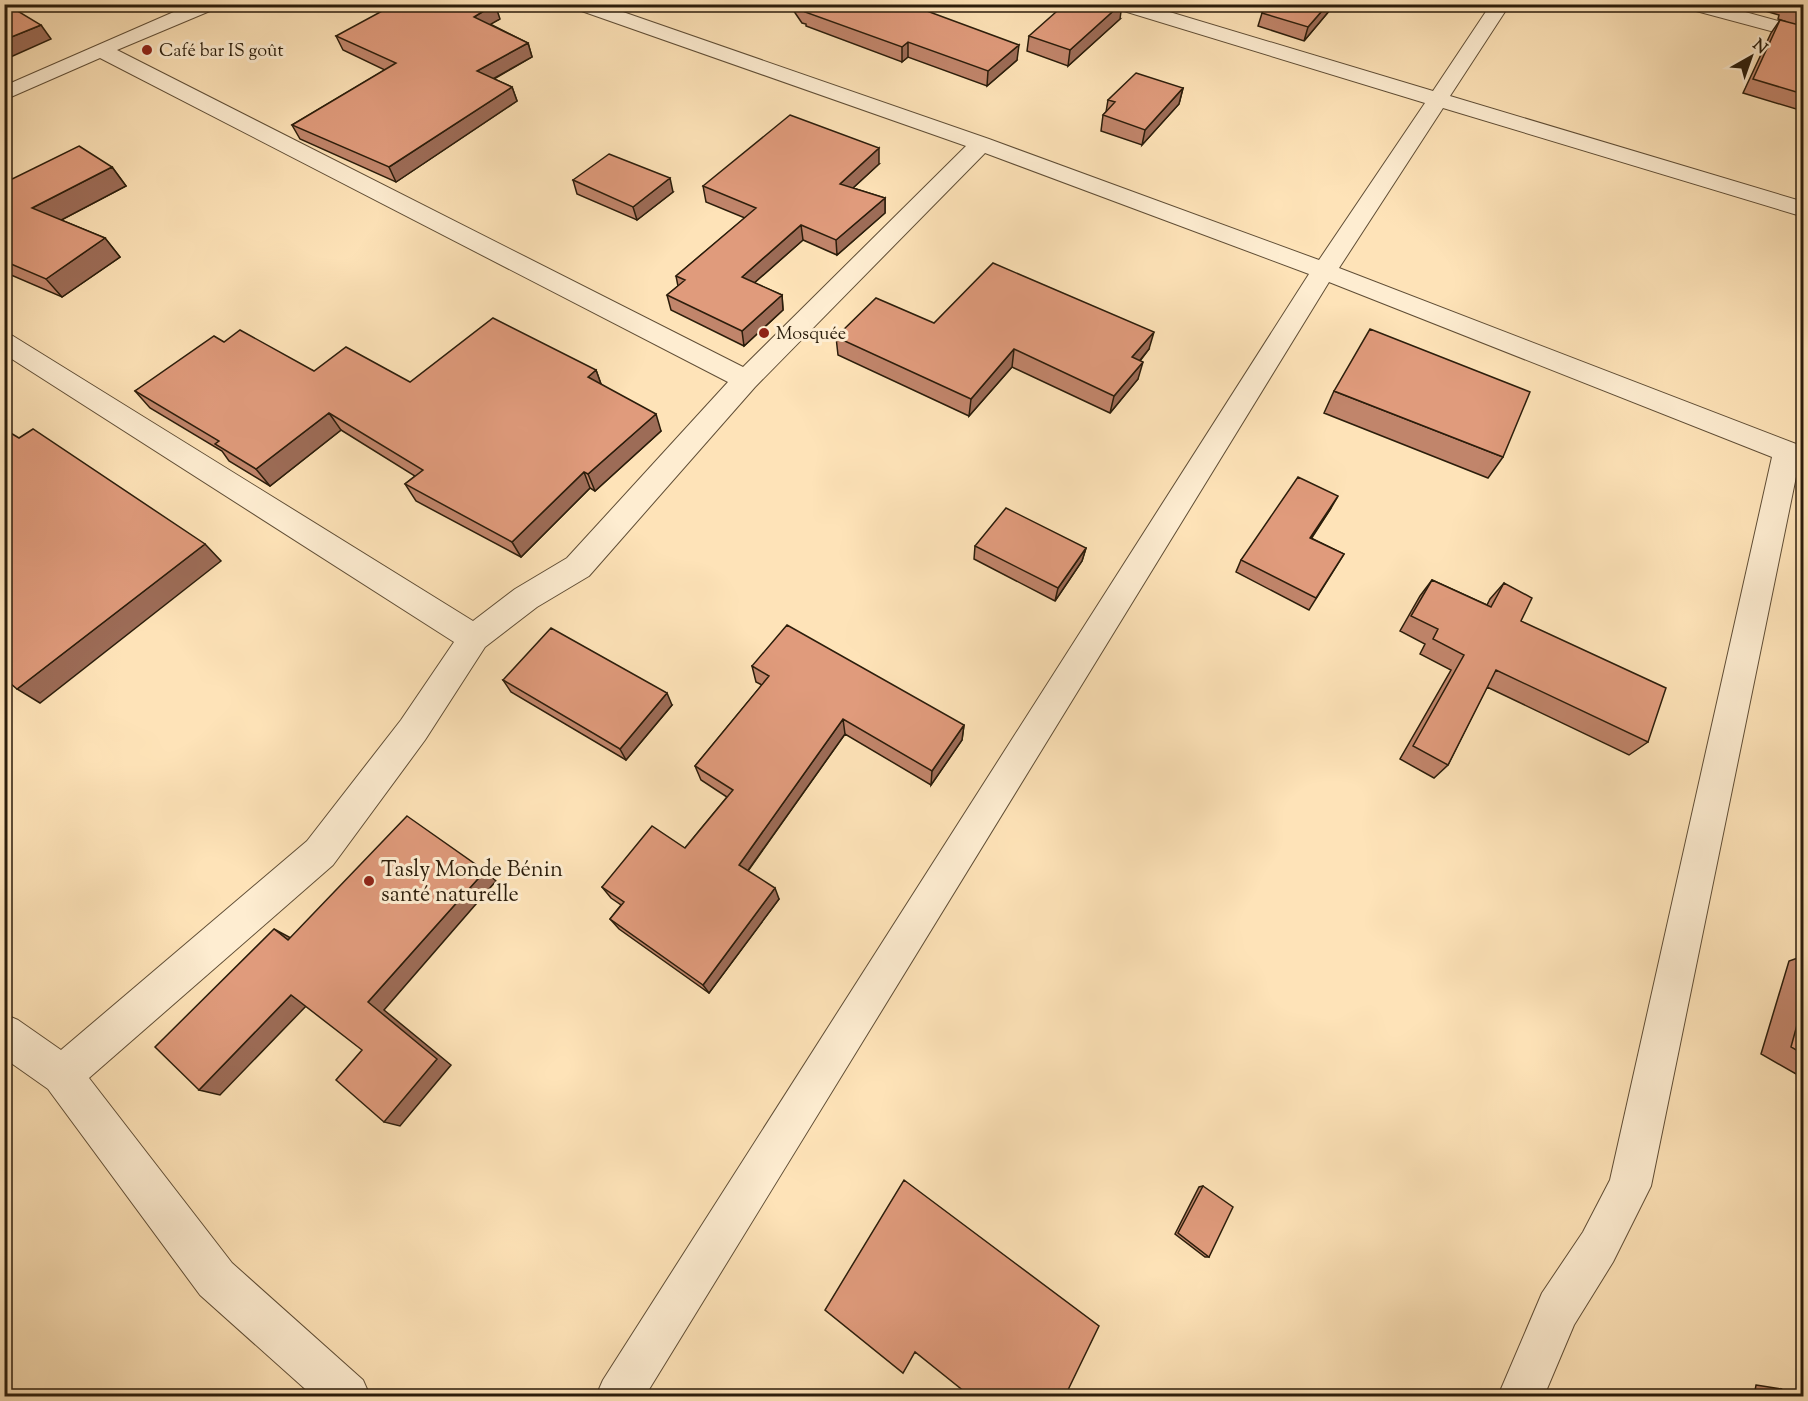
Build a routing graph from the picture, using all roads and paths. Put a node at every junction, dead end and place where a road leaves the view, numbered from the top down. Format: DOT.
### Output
graph roads {
  1 [pos="210,4"];
  2 [pos="580,4"];
  3 [pos="1121,4"];
  4 [pos="1501,4"];
  5 [pos="1692,4"];
  6 [pos="1803,34"];
  7 [pos="100,50"];
  8 [pos="4,94"];
  9 [pos="1435,100"];
  10 [pos="981,144"];
  11 [pos="1803,210"];
  12 [pos="1324,271"];
  13 [pos="4,342"];
  14 [pos="746,380"];
  15 [pos="1795,455"];
  16 [pos="474,638"];
  17 [pos="4,1034"];
  18 [pos="62,1075"];
  19 [pos="347,1396"];
  20 [pos="619,1396"];
  21 [pos="1521,1396"];
  1 -- 7 [label="street"];
  2 -- 10 [label="street"];
  3 -- 9 [label="street"];
  4 -- 9 [label="street"];
  5 -- 6 [label="street"];
  7 -- 8 [label="street"];
  7 -- 14 [label="street"];
  9 -- 11 [label="street"];
  9 -- 12 [label="street"];
  10 -- 12 [label="street"];
  10 -- 14 [label="street"];
  12 -- 15 [label="street"];
  12 -- 20 [label="street"];
  13 -- 16 [label="street"];
  14 -- 16 [label="street"];
  15 -- 21 [label="street"];
  16 -- 18 [label="street"];
  17 -- 18 [label="street"];
  18 -- 19 [label="street"];
}
